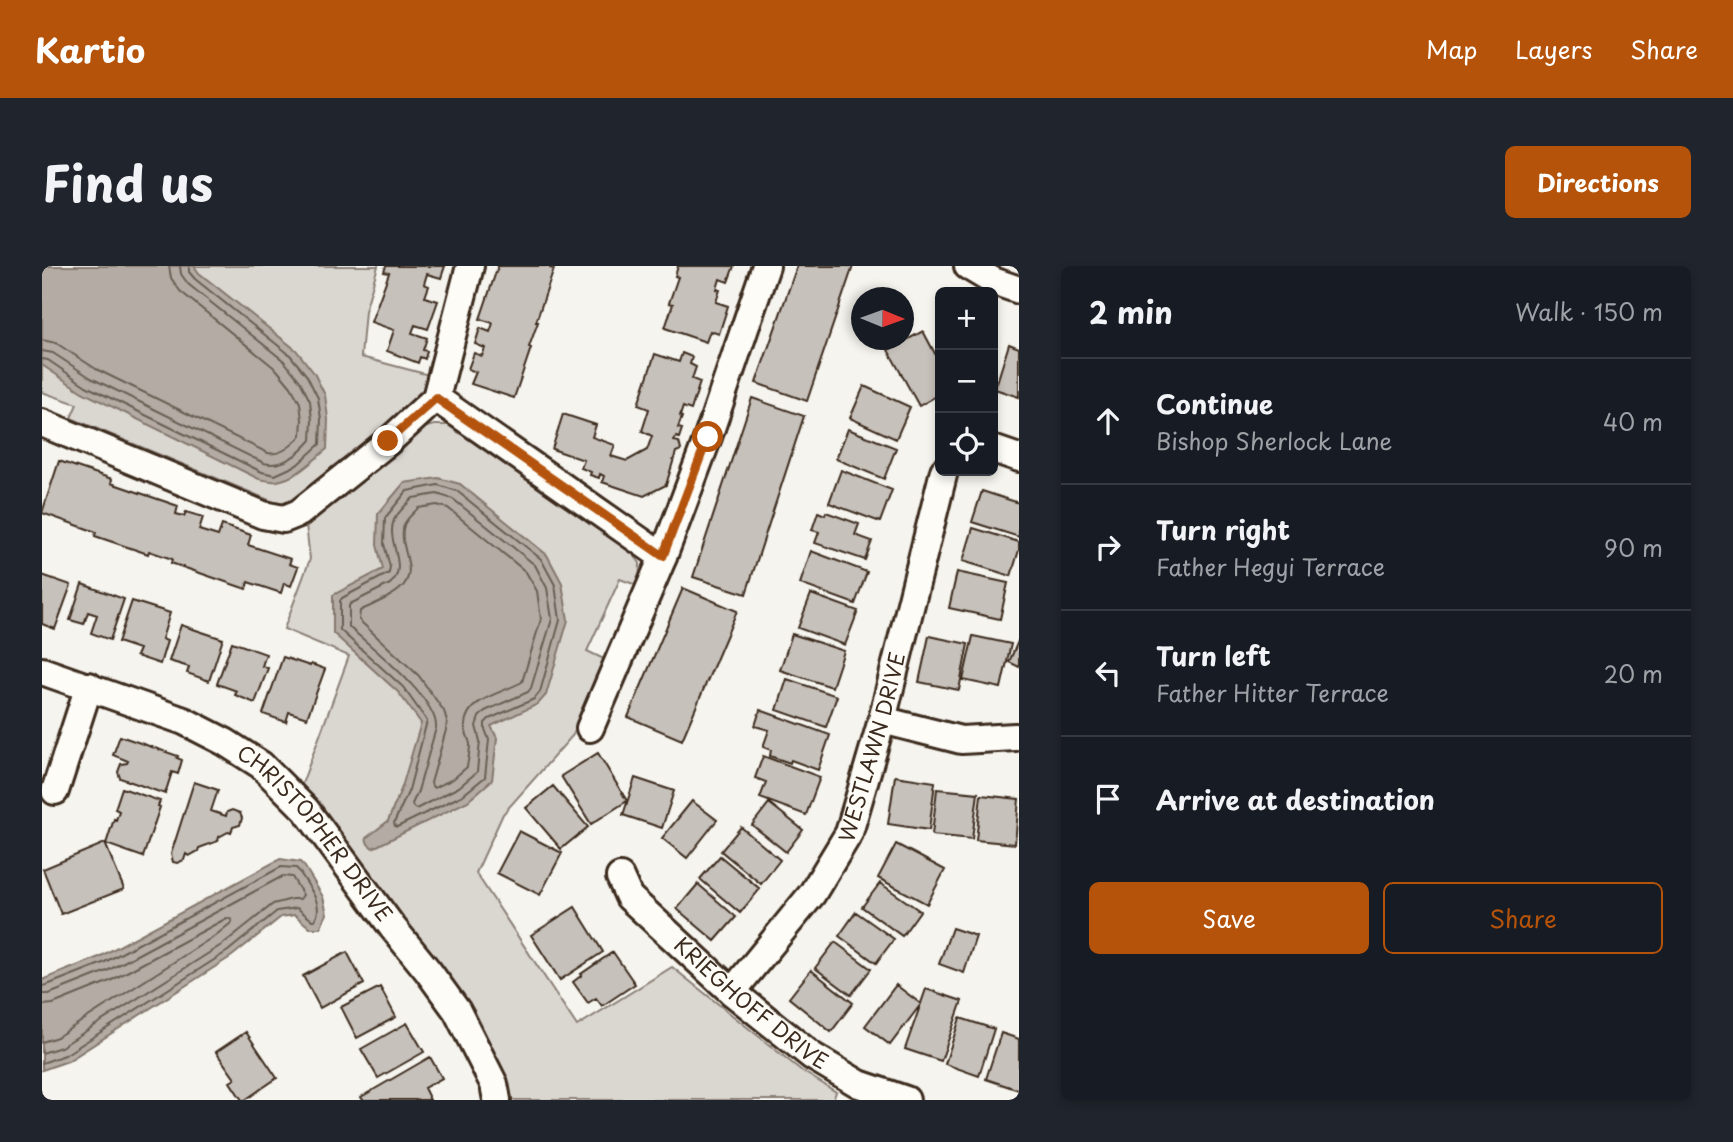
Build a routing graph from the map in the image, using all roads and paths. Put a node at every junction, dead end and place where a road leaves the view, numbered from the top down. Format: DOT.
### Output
graph roads {
  1 [pos="470,266"];
  2 [pos="766,266"];
  3 [pos="968,266"];
  4 [pos="1019,290"];
  5 [pos="436,398"];
  6 [pos="42,423"];
  7 [pos="998,451"];
  8 [pos="1019,458"];
  9 [pos="943,476"];
  10 [pos="663,556"];
  11 [pos="42,671"];
  12 [pos="89,686"];
  13 [pos="882,720"];
  14 [pos="590,728"];
  15 [pos="1015,737"];
  16 [pos="55,790"];
  17 [pos="620,877"];
  18 [pos="732,992"];
  19 [pos="497,1100"];
  20 [pos="906,1100"];
  1 -- 5 [label="street"];
  2 -- 10 [label="street"];
  3 -- 4 [label="street"];
  5 -- 6 [label="street"];
  5 -- 10 [label="street"];
  7 -- 8 [label="street"];
  9 -- 13 [label="street, WESTLAWN DRIVE"];
  10 -- 14 [label="street"];
  11 -- 12 [label="street, CHRISTOPHER DRIVE"];
  12 -- 16 [label="street"];
  12 -- 19 [label="street, CHRISTOPHER DRIVE"];
  13 -- 15 [label="street"];
  13 -- 18 [label="street, WESTLAWN DRIVE"];
  17 -- 18 [label="street, KRIEGHOFF DRIVE"];
  18 -- 20 [label="street, KRIEGHOFF DRIVE"];
}
